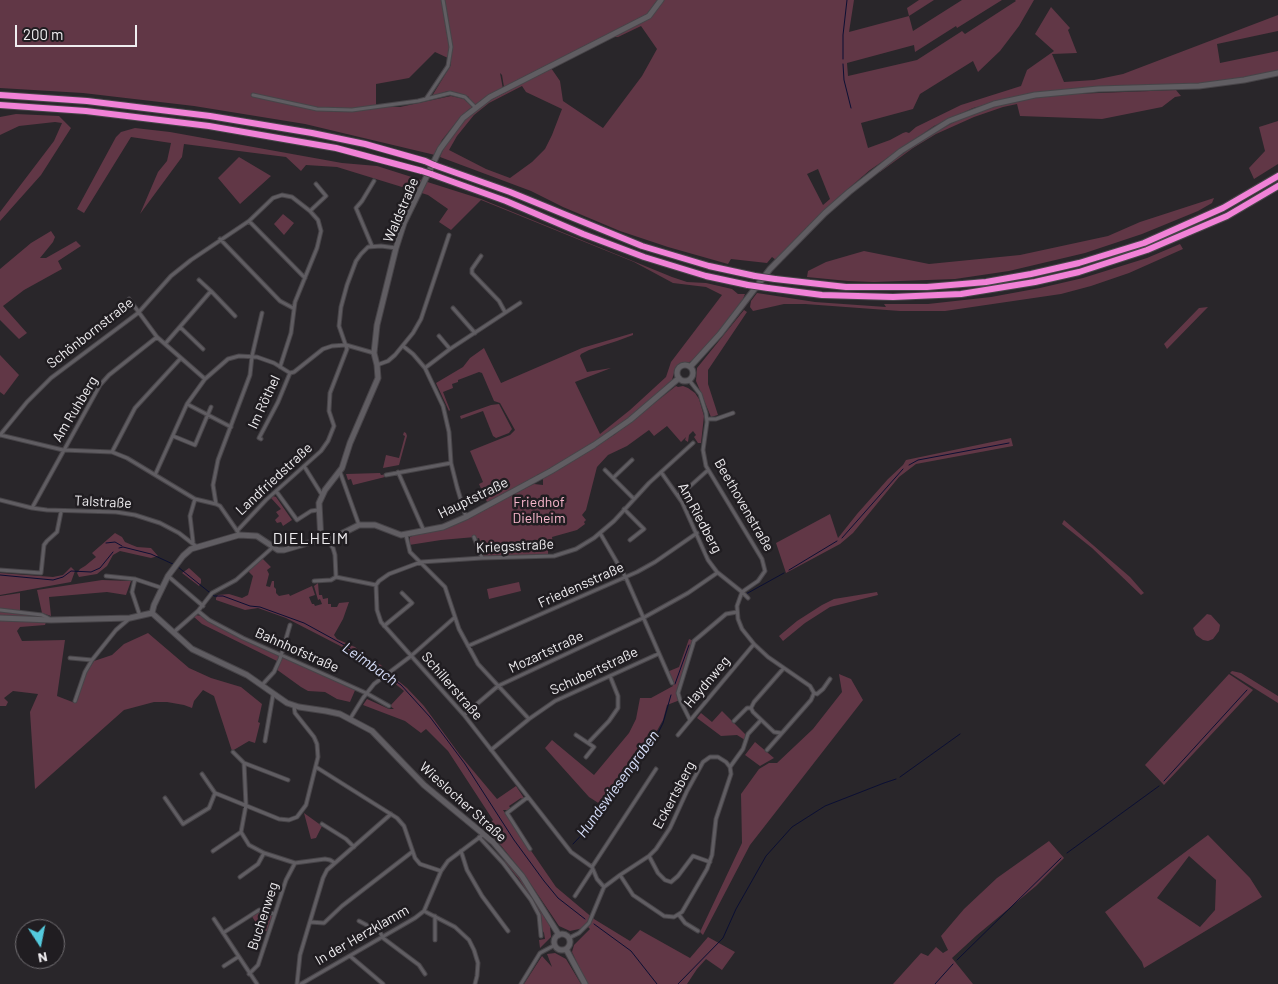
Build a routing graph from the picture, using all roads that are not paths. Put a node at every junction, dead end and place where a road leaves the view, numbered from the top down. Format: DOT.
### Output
graph roads {
  1 [pos="443,0"];
  2 [pos="661,0"];
  3 [pos="1278,73"];
  4 [pos="0,95"];
  5 [pos="253,95"];
  6 [pos="426,99"];
  7 [pos="0,105"];
  8 [pos="475,107"];
  9 [pos="1278,176"];
  10 [pos="374,181"];
  11 [pos="316,184"];
  12 [pos="1278,186"];
  13 [pos="310,211"];
  14 [pos="249,221"];
  15 [pos="449,235"];
  16 [pos="220,239"];
  17 [pos="372,246"];
  18 [pos="396,248"];
  19 [pos="481,256"];
  20 [pos="305,278"];
  21 [pos="199,280"];
  22 [pos="211,291"];
  23 [pos="129,299"];
  24 [pos="520,303"];
  25 [pos="293,308"];
  26 [pos="454,308"];
  27 [pos="138,312"];
  28 [pos="505,312"];
  29 [pos="262,313"];
  30 [pos="235,316"];
  31 [pos="180,327"];
  32 [pos="475,332"];
  33 [pos="439,336"];
  34 [pos="157,337"];
  35 [pos="165,344"];
  36 [pos="346,345"];
  37 [pos="403,346"];
  38 [pos="203,349"];
  39 [pos="450,349"];
  40 [pos="374,353"];
  41 [pos="252,356"];
  42 [pos="180,359"];
  43 [pos="378,365"];
  44 [pos="280,367"];
  45 [pos="690,367"];
  46 [pos="425,368"];
  47 [pos="290,373"];
  48 [pos="679,378"];
  49 [pos="205,380"];
  50 [pos="689,380"];
  51 [pos="187,404"];
  52 [pos="211,407"];
  53 [pos="734,413"];
  54 [pos="207,415"];
  55 [pos="707,419"];
  56 [pos="231,427"];
  57 [pos="0,435"];
  58 [pos="173,436"];
  59 [pos="262,440"];
  60 [pos="693,443"];
  61 [pos="63,450"];
  62 [pos="112,452"];
  63 [pos="632,460"];
  64 [pos="452,463"];
  65 [pos="304,466"];
  66 [pos="605,470"];
  67 [pos="708,470"];
  68 [pos="340,472"];
  69 [pos="398,472"];
  70 [pos="661,472"];
  71 [pos="386,474"];
  72 [pos="155,475"];
  73 [pos="613,478"];
  74 [pos="276,491"];
  75 [pos="678,494"];
  76 [pos="322,495"];
  77 [pos="196,499"];
  78 [pos="634,499"];
  79 [pos="0,500"];
  80 [pos="216,504"];
  81 [pos="32,508"];
  82 [pos="624,509"];
  83 [pos="318,510"];
  84 [pos="61,512"];
  85 [pos="466,517"];
  86 [pos="359,525"];
  87 [pos="424,531"];
  88 [pos="238,533"];
  89 [pos="600,533"];
  90 [pos="698,533"];
  91 [pos="406,535"];
  92 [pos="474,537"];
  93 [pos="327,540"];
  94 [pos="630,540"];
  95 [pos="321,541"];
  96 [pos="193,542"];
  97 [pos="198,547"];
  98 [pos="274,547"];
  99 [pos="482,558"];
  100 [pos="420,562"];
  101 [pos="0,570"];
  102 [pos="717,572"];
  103 [pos="106,576"];
  104 [pos="168,576"];
  105 [pos="336,577"];
  106 [pos="136,578"];
  107 [pos="626,578"];
  108 [pos="314,581"];
  109 [pos="376,585"];
  110 [pos="162,588"];
  111 [pos="742,592"];
  112 [pos="402,593"];
  113 [pos="748,598"];
  114 [pos="203,606"];
  115 [pos="0,610"];
  116 [pos="198,611"];
  117 [pos="737,612"];
  118 [pos="152,613"];
  119 [pos="140,616"];
  120 [pos="0,618"];
  121 [pos="130,618"];
  122 [pos="454,618"];
  123 [pos="643,618"];
  124 [pos="51,620"];
  125 [pos="290,625"];
  126 [pos="384,626"];
  127 [pos="174,632"];
  128 [pos="754,644"];
  129 [pos="468,646"];
  130 [pos="658,654"];
  131 [pos="282,656"];
  132 [pos="411,656"];
  133 [pos="70,658"];
  134 [pos="92,660"];
  135 [pos="783,669"];
  136 [pos="610,676"];
  137 [pos="830,679"];
  138 [pos="672,683"];
  139 [pos="261,686"];
  140 [pos="498,686"];
  141 [pos="366,693"];
  142 [pos="814,693"];
  143 [pos="274,695"];
  144 [pos="75,701"];
  145 [pos="294,706"];
  146 [pos="389,706"];
  147 [pos="751,708"];
  148 [pos="464,714"];
  149 [pos="350,719"];
  150 [pos="529,719"];
  151 [pos="690,720"];
  152 [pos="761,720"];
  153 [pos="734,721"];
  154 [pos="781,732"];
  155 [pos="576,734"];
  156 [pos="678,735"];
  157 [pos="265,741"];
  158 [pos="588,743"];
  159 [pos="491,750"];
  160 [pos="767,750"];
  161 [pos="233,752"];
  162 [pos="586,757"];
  163 [pos="244,764"];
  164 [pos="316,767"];
  165 [pos="730,767"];
  166 [pos="656,768"];
  167 [pos="202,774"];
  168 [pos="288,780"];
  169 [pos="215,792"];
  170 [pos="528,797"];
  171 [pos="165,798"];
  172 [pos="246,805"];
  173 [pos="391,814"];
  174 [pos="322,824"];
  175 [pos="241,832"];
  176 [pos="484,833"];
  177 [pos="479,837"];
  178 [pos="354,848"];
  179 [pos="530,849"];
  180 [pos="213,851"];
  181 [pos="461,851"];
  182 [pos="412,852"];
  183 [pos="264,853"];
  184 [pos="648,856"];
  185 [pos="710,862"];
  186 [pos="295,863"];
  187 [pos="335,863"];
  188 [pos="592,868"];
  189 [pos="441,871"];
  190 [pos="620,875"];
  191 [pos="240,877"];
  192 [pos="604,887"];
  193 [pos="575,896"];
  194 [pos="424,911"];
  195 [pos="274,914"];
  196 [pos="678,915"];
  197 [pos="434,916"];
  198 [pos="214,919"];
  199 [pos="359,921"];
  200 [pos="310,922"];
  201 [pos="508,931"];
  202 [pos="698,931"];
  203 [pos="223,933"];
  204 [pos="559,935"];
  205 [pos="541,936"];
  206 [pos="383,938"];
  207 [pos="569,938"];
  208 [pos="435,940"];
  209 [pos="555,945"];
  210 [pos="566,949"];
  211 [pos="350,956"];
  212 [pos="238,957"];
  213 [pos="224,966"];
  214 [pos="249,974"];
  215 [pos="425,974"];
  216 [pos="256,984"];
  217 [pos="299,984"];
  218 [pos="384,984"];
  219 [pos="474,984"];
  220 [pos="521,984"];
  221 [pos="585,984"];
  1 -- 6 [label="street"];
  2 -- 8 [label="street, Waldstraße"];
  3 -- 45 [label="street"];
  4 -- 9 [label="highway, bridge"];
  5 -- 6 [label="street"];
  6 -- 8 [label="street"];
  7 -- 12 [label="highway, bridge"];
  8 -- 18 [label="street, Waldstraße"];
  10 -- 17 [label="street"];
  11 -- 13 [label="street"];
  13 -- 14 [label="street, Schönbornstraße"];
  13 -- 20 [label="street"];
  14 -- 16 [label="street, Schönbornstraße"];
  14 -- 20 [label="street"];
  15 -- 37 [label="street"];
  16 -- 25 [label="street"];
  16 -- 27 [label="street, Schönbornstraße"];
  17 -- 18 [label="street"];
  17 -- 36 [label="street"];
  18 -- 40 [label="street, Waldstraße"];
  19 -- 28 [label="street"];
  20 -- 25 [label="street"];
  21 -- 22 [label="street"];
  22 -- 30 [label="street"];
  22 -- 31 [label="street"];
  23 -- 27 [label="street"];
  24 -- 28 [label="street"];
  25 -- 44 [label="street"];
  26 -- 32 [label="street"];
  27 -- 34 [label="street"];
  27 -- 57 [label="street, Schönbornstraße"];
  28 -- 32 [label="street"];
  29 -- 41 [label="street"];
  31 -- 35 [label="street"];
  31 -- 38 [label="street"];
  32 -- 39 [label="street"];
  33 -- 39 [label="street"];
  34 -- 35 [label="street"];
  34 -- 61 [label="street, Am Ruhberg"];
  35 -- 42 [label="street"];
  36 -- 40 [label="street"];
  36 -- 47 [label="street"];
  36 -- 65 [label="street, Landfriedstraße"];
  37 -- 43 [label="street"];
  37 -- 46 [label="street"];
  39 -- 46 [label="street"];
  40 -- 43 [label="street, Waldstraße"];
  41 -- 44 [label="street"];
  41 -- 49 [label="street"];
  41 -- 56 [label="street"];
  42 -- 49 [label="street"];
  42 -- 62 [label="street"];
  43 -- 68 [label="street"];
  44 -- 47 [label="street"];
  45 -- 48 [label="street"];
  45 -- 50 [label="street"];
  46 -- 64 [label="street"];
  47 -- 59 [label="street, Im Röthel"];
  48 -- 50 [label="street"];
  48 -- 85 [label="street, Hauptstraße"];
  49 -- 51 [label="street"];
  50 -- 55 [label="street, Beethovenstraße"];
  51 -- 54 [label="street"];
  51 -- 58 [label="street"];
  52 -- 54 [label="street"];
  53 -- 55 [label="street"];
  54 -- 56 [label="street"];
  54 -- 58 [label="street"];
  55 -- 67 [label="street, Beethovenstraße"];
  56 -- 80 [label="street"];
  57 -- 61 [label="street"];
  58 -- 72 [label="street"];
  60 -- 70 [label="street, Kriegsstraße"];
  61 -- 62 [label="street"];
  61 -- 81 [label="street, Am Ruhberg"];
  62 -- 72 [label="street"];
  63 -- 73 [label="street"];
  64 -- 69 [label="street"];
  64 -- 85 [label="street"];
  65 -- 74 [label="street, Landfriedstraße"];
  65 -- 76 [label="street"];
  66 -- 73 [label="street"];
  67 -- 75 [label="street"];
  67 -- 111 [label="street, Beethovenstraße"];
  68 -- 76 [label="street"];
  68 -- 86 [label="street"];
  69 -- 71 [label="street"];
  69 -- 87 [label="street"];
  70 -- 75 [label="street, Am Riedberg"];
  70 -- 78 [label="street, Kriegsstraße"];
  72 -- 77 [label="street"];
  73 -- 78 [label="street"];
  74 -- 83 [label="street"];
  74 -- 88 [label="street, Landfriedstraße"];
  75 -- 90 [label="street, Am Riedberg"];
  76 -- 83 [label="street"];
  77 -- 80 [label="street"];
  77 -- 96 [label="street"];
  78 -- 82 [label="street, Kriegsstraße"];
  79 -- 81 [label="street, Talstraße"];
  80 -- 88 [label="street"];
  81 -- 84 [label="street, Talstraße"];
  82 -- 89 [label="street, Kriegsstraße"];
  82 -- 94 [label="street"];
  83 -- 95 [label="street"];
  84 -- 96 [label="street, Talstraße"];
  84 -- 101 [label="street"];
  85 -- 87 [label="street, Hauptstraße"];
  86 -- 91 [label="street, Hauptstraße"];
  86 -- 93 [label="street"];
  87 -- 91 [label="street, Hauptstraße"];
  88 -- 97 [label="street"];
  88 -- 98 [label="street"];
  89 -- 99 [label="street, Kriegsstraße"];
  89 -- 107 [label="street"];
  90 -- 102 [label="street, Am Riedberg"];
  90 -- 107 [label="street, Friedensstraße"];
  91 -- 100 [label="street"];
  92 -- 99 [label="street"];
  93 -- 95 [label="street"];
  93 -- 105 [label="street"];
  95 -- 98 [label="street"];
  96 -- 97 [label="street, Talstraße"];
  97 -- 104 [label="street"];
  98 -- 114 [label="street"];
  99 -- 100 [label="street, Kriegsstraße"];
  100 -- 109 [label="street"];
  100 -- 122 [label="street"];
  102 -- 111 [label="street, Am Riedberg"];
  102 -- 123 [label="street, Mozartstraße"];
  103 -- 106 [label="street"];
  104 -- 110 [label="street"];
  104 -- 114 [label="street"];
  105 -- 108 [label="street"];
  105 -- 109 [label="street"];
  106 -- 110 [label="street"];
  106 -- 119 [label="street"];
  107 -- 123 [label="street"];
  107 -- 129 [label="street, Friedensstraße"];
  109 -- 126 [label="street, Schillerstraße"];
  110 -- 118 [label="street"];
  111 -- 113 [label="street, Am Riedberg"];
  111 -- 117 [label="street"];
  112 -- 126 [label="street"];
  114 -- 116 [label="street"];
  115 -- 124 [label="street"];
  116 -- 127 [label="street"];
  116 -- 131 [label="street, Bahnhofstraße"];
  117 -- 128 [label="street"];
  117 -- 151 [label="street"];
  118 -- 119 [label="street"];
  118 -- 127 [label="street, Wieslocher Straße"];
  119 -- 121 [label="street"];
  120 -- 124 [label="street"];
  121 -- 124 [label="street"];
  121 -- 134 [label="street"];
  122 -- 129 [label="street"];
  122 -- 132 [label="street"];
  123 -- 130 [label="street"];
  123 -- 140 [label="street, Mozartstraße"];
  125 -- 131 [label="street"];
  126 -- 132 [label="street, Schillerstraße"];
  127 -- 139 [label="street, Wieslocher Straße"];
  128 -- 135 [label="street"];
  128 -- 151 [label="street, Haydnweg"];
  129 -- 140 [label="street"];
  130 -- 136 [label="street, Schubertstraße"];
  130 -- 138 [label="street, Schubertstraße"];
  131 -- 139 [label="street"];
  131 -- 141 [label="street, Bahnhofstraße"];
  132 -- 141 [label="street"];
  132 -- 148 [label="street, Schillerstraße"];
  133 -- 134 [label="street"];
  134 -- 144 [label="street"];
  135 -- 142 [label="street"];
  135 -- 147 [label="street"];
  136 -- 150 [label="street, Schubertstraße"];
  136 -- 158 [label="street"];
  137 -- 142 [label="street"];
  139 -- 143 [label="street, Wieslocher Straße"];
  140 -- 148 [label="street, Mozartstraße"];
  140 -- 150 [label="street"];
  141 -- 146 [label="street, Bahnhofstraße"];
  141 -- 149 [label="street"];
  142 -- 154 [label="street"];
  143 -- 145 [label="street, Wieslocher Straße"];
  143 -- 157 [label="street"];
  145 -- 149 [label="street, Wieslocher Straße"];
  145 -- 164 [label="street"];
  147 -- 152 [label="street"];
  147 -- 153 [label="street"];
  148 -- 159 [label="street, Schillerstraße"];
  149 -- 176 [label="street, Wieslocher Straße"];
  150 -- 159 [label="street, Schubertstraße"];
  151 -- 156 [label="street, Haydnweg"];
  152 -- 154 [label="street"];
  152 -- 165 [label="street"];
  154 -- 160 [label="street"];
  155 -- 158 [label="street"];
  158 -- 162 [label="street"];
  159 -- 170 [label="street, Schillerstraße"];
  161 -- 163 [label="street"];
  163 -- 168 [label="street"];
  163 -- 172 [label="street"];
  164 -- 172 [label="street"];
  164 -- 173 [label="street"];
  165 -- 184 [label="street, Eckertsberg"];
  165 -- 185 [label="street"];
  166 -- 188 [label="street"];
  167 -- 169 [label="street"];
  169 -- 171 [label="street"];
  169 -- 172 [label="street"];
  170 -- 179 [label="street"];
  170 -- 188 [label="street, Schillerstraße"];
  172 -- 175 [label="street"];
  173 -- 178 [label="street"];
  173 -- 182 [label="street"];
  174 -- 178 [label="street"];
  175 -- 180 [label="street"];
  175 -- 183 [label="street"];
  176 -- 177 [label="street, In der Herzklamm"];
  176 -- 204 [label="street, Wieslocher Straße"];
  177 -- 181 [label="street, In der Herzklamm"];
  177 -- 205 [label="street"];
  178 -- 187 [label="street"];
  181 -- 189 [label="street, In der Herzklamm"];
  181 -- 201 [label="street"];
  182 -- 189 [label="street"];
  182 -- 200 [label="street"];
  183 -- 186 [label="street"];
  183 -- 191 [label="street"];
  184 -- 185 [label="street"];
  184 -- 190 [label="street, Eckertsberg"];
  185 -- 196 [label="street"];
  186 -- 187 [label="street"];
  186 -- 195 [label="street, Buchenweg"];
  187 -- 200 [label="street"];
  188 -- 192 [label="street, Schillerstraße"];
  188 -- 193 [label="street"];
  189 -- 194 [label="street, In der Herzklamm"];
  190 -- 192 [label="street, Eckertsberg"];
  190 -- 196 [label="street"];
  192 -- 207 [label="street"];
  194 -- 197 [label="street"];
  194 -- 206 [label="street, In der Herzklamm"];
  195 -- 203 [label="street"];
  195 -- 214 [label="street, Buchenweg"];
  196 -- 202 [label="street"];
  197 -- 208 [label="street"];
  197 -- 219 [label="street"];
  198 -- 203 [label="street"];
  199 -- 206 [label="street"];
  200 -- 217 [label="street"];
  203 -- 212 [label="street"];
  204 -- 207 [label="street"];
  204 -- 209 [label="street"];
  206 -- 211 [label="street, In der Herzklamm"];
  206 -- 215 [label="street"];
  207 -- 210 [label="street"];
  209 -- 210 [label="street"];
  209 -- 220 [label="street"];
  210 -- 221 [label="street"];
  211 -- 217 [label="street, In der Herzklamm"];
  211 -- 218 [label="street"];
  212 -- 213 [label="street"];
  212 -- 214 [label="street"];
  214 -- 216 [label="street"];
}
